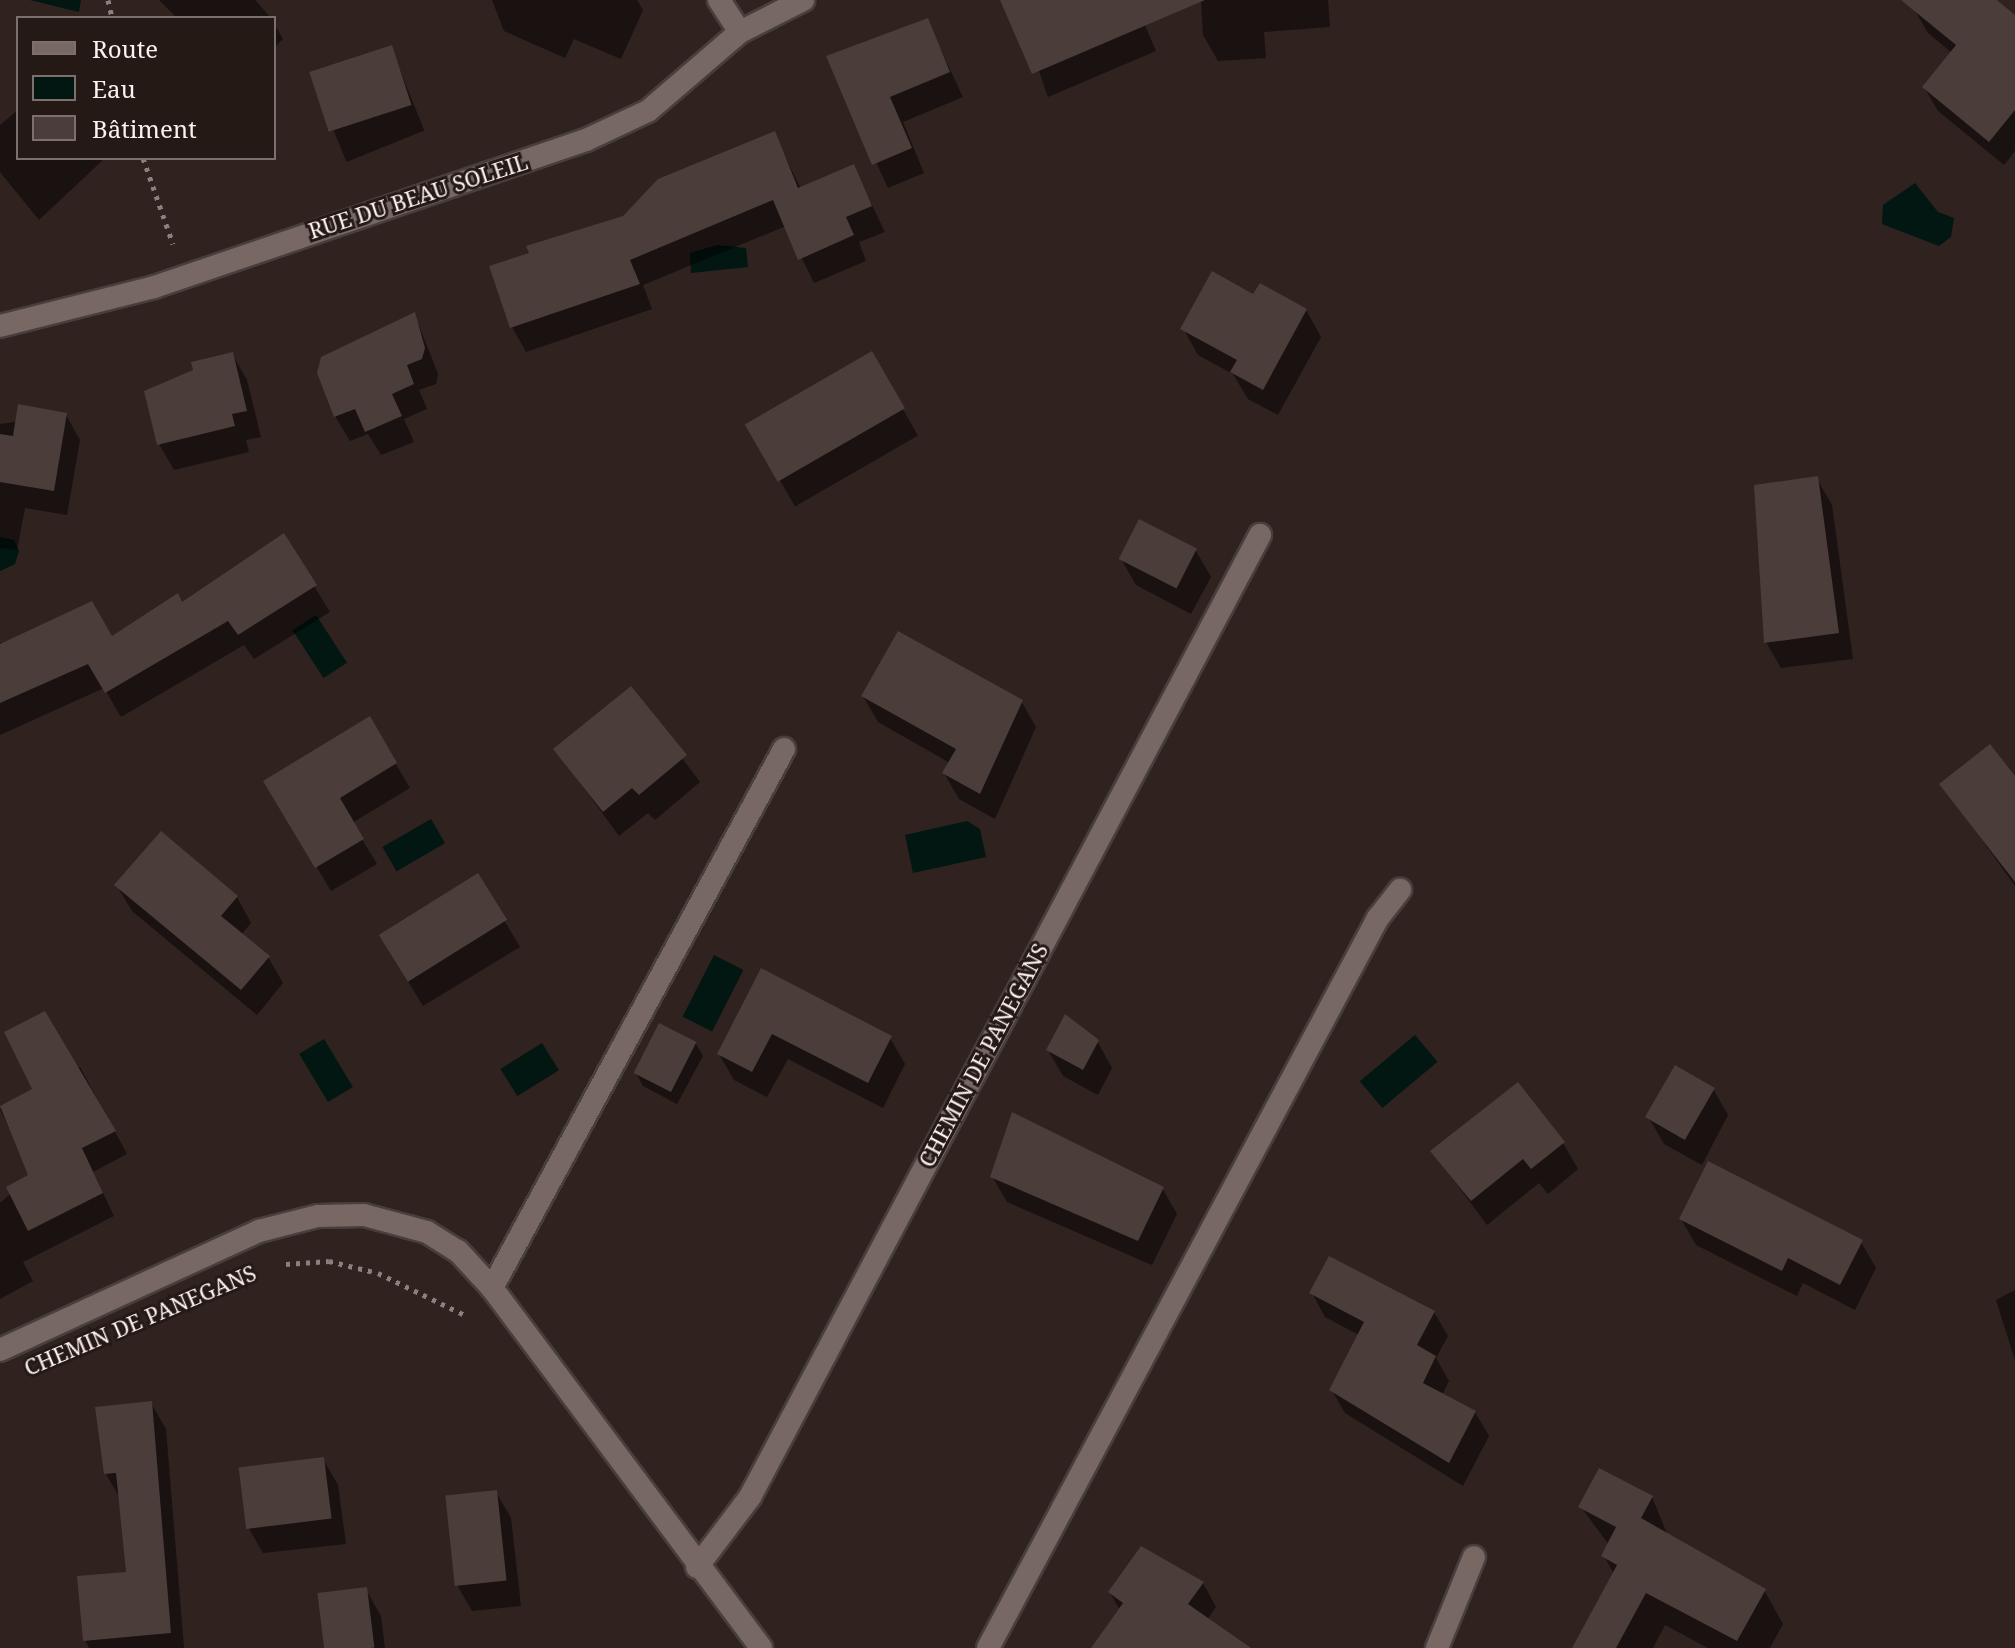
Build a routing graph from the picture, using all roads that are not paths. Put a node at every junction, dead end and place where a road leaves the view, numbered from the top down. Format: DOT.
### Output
graph roads {
  1 [pos="719,0"];
  2 [pos="803,0"];
  3 [pos="740,32"];
  4 [pos="0,326"];
  5 [pos="1260,535"];
  6 [pos="784,749"];
  7 [pos="1400,890"];
  8 [pos="492,1288"];
  9 [pos="0,1350"];
  10 [pos="1474,1557"];
  11 [pos="697,1567"];
  12 [pos="761,1648"];
  13 [pos="988,1648"];
  14 [pos="1437,1648"];
  1 -- 3 [label="street"];
  2 -- 3 [label="street, RUE DU BEAU SOLEIL"];
  3 -- 4 [label="street, RUE DU BEAU SOLEIL"];
  5 -- 11 [label="street, CHEMIN DE PANEGANS"];
  6 -- 8 [label="street"];
  7 -- 13 [label="street"];
  8 -- 9 [label="street, CHEMIN DE PANEGANS"];
  8 -- 11 [label="street, CHEMIN DE PANEGANS"];
  10 -- 14 [label="street"];
  11 -- 12 [label="street, CHEMIN DE PANEGANS"];
}
